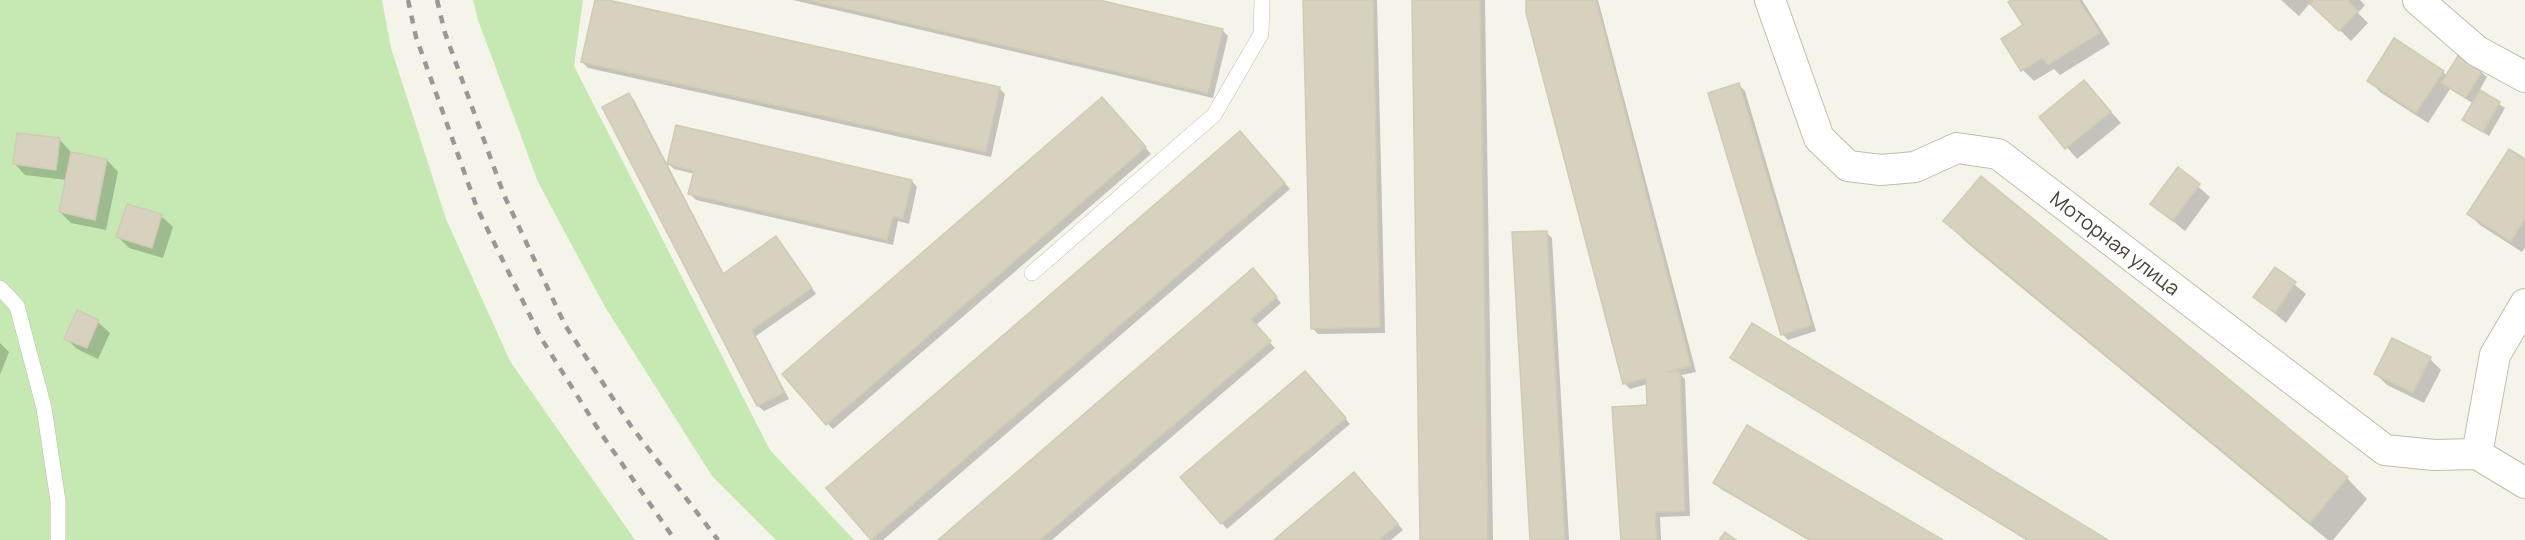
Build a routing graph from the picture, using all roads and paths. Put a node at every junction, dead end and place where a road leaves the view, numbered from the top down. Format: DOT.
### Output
graph roads {
  1 [pos="1262,0"];
  2 [pos="1770,0"];
  3 [pos="2418,0"];
  4 [pos="2525,76"];
  5 [pos="1032,273"];
  6 [pos="0,288"];
  7 [pos="2525,304"];
  8 [pos="2477,454"];
  9 [pos="2525,483"];
  10 [pos="58,540"];
  1 -- 5 [label="lane"];
  2 -- 8 [label="street, Моторная улица"];
  3 -- 4 [label="street"];
  6 -- 10 [label="lane"];
  7 -- 8 [label="street"];
  8 -- 9 [label="street"];
}
